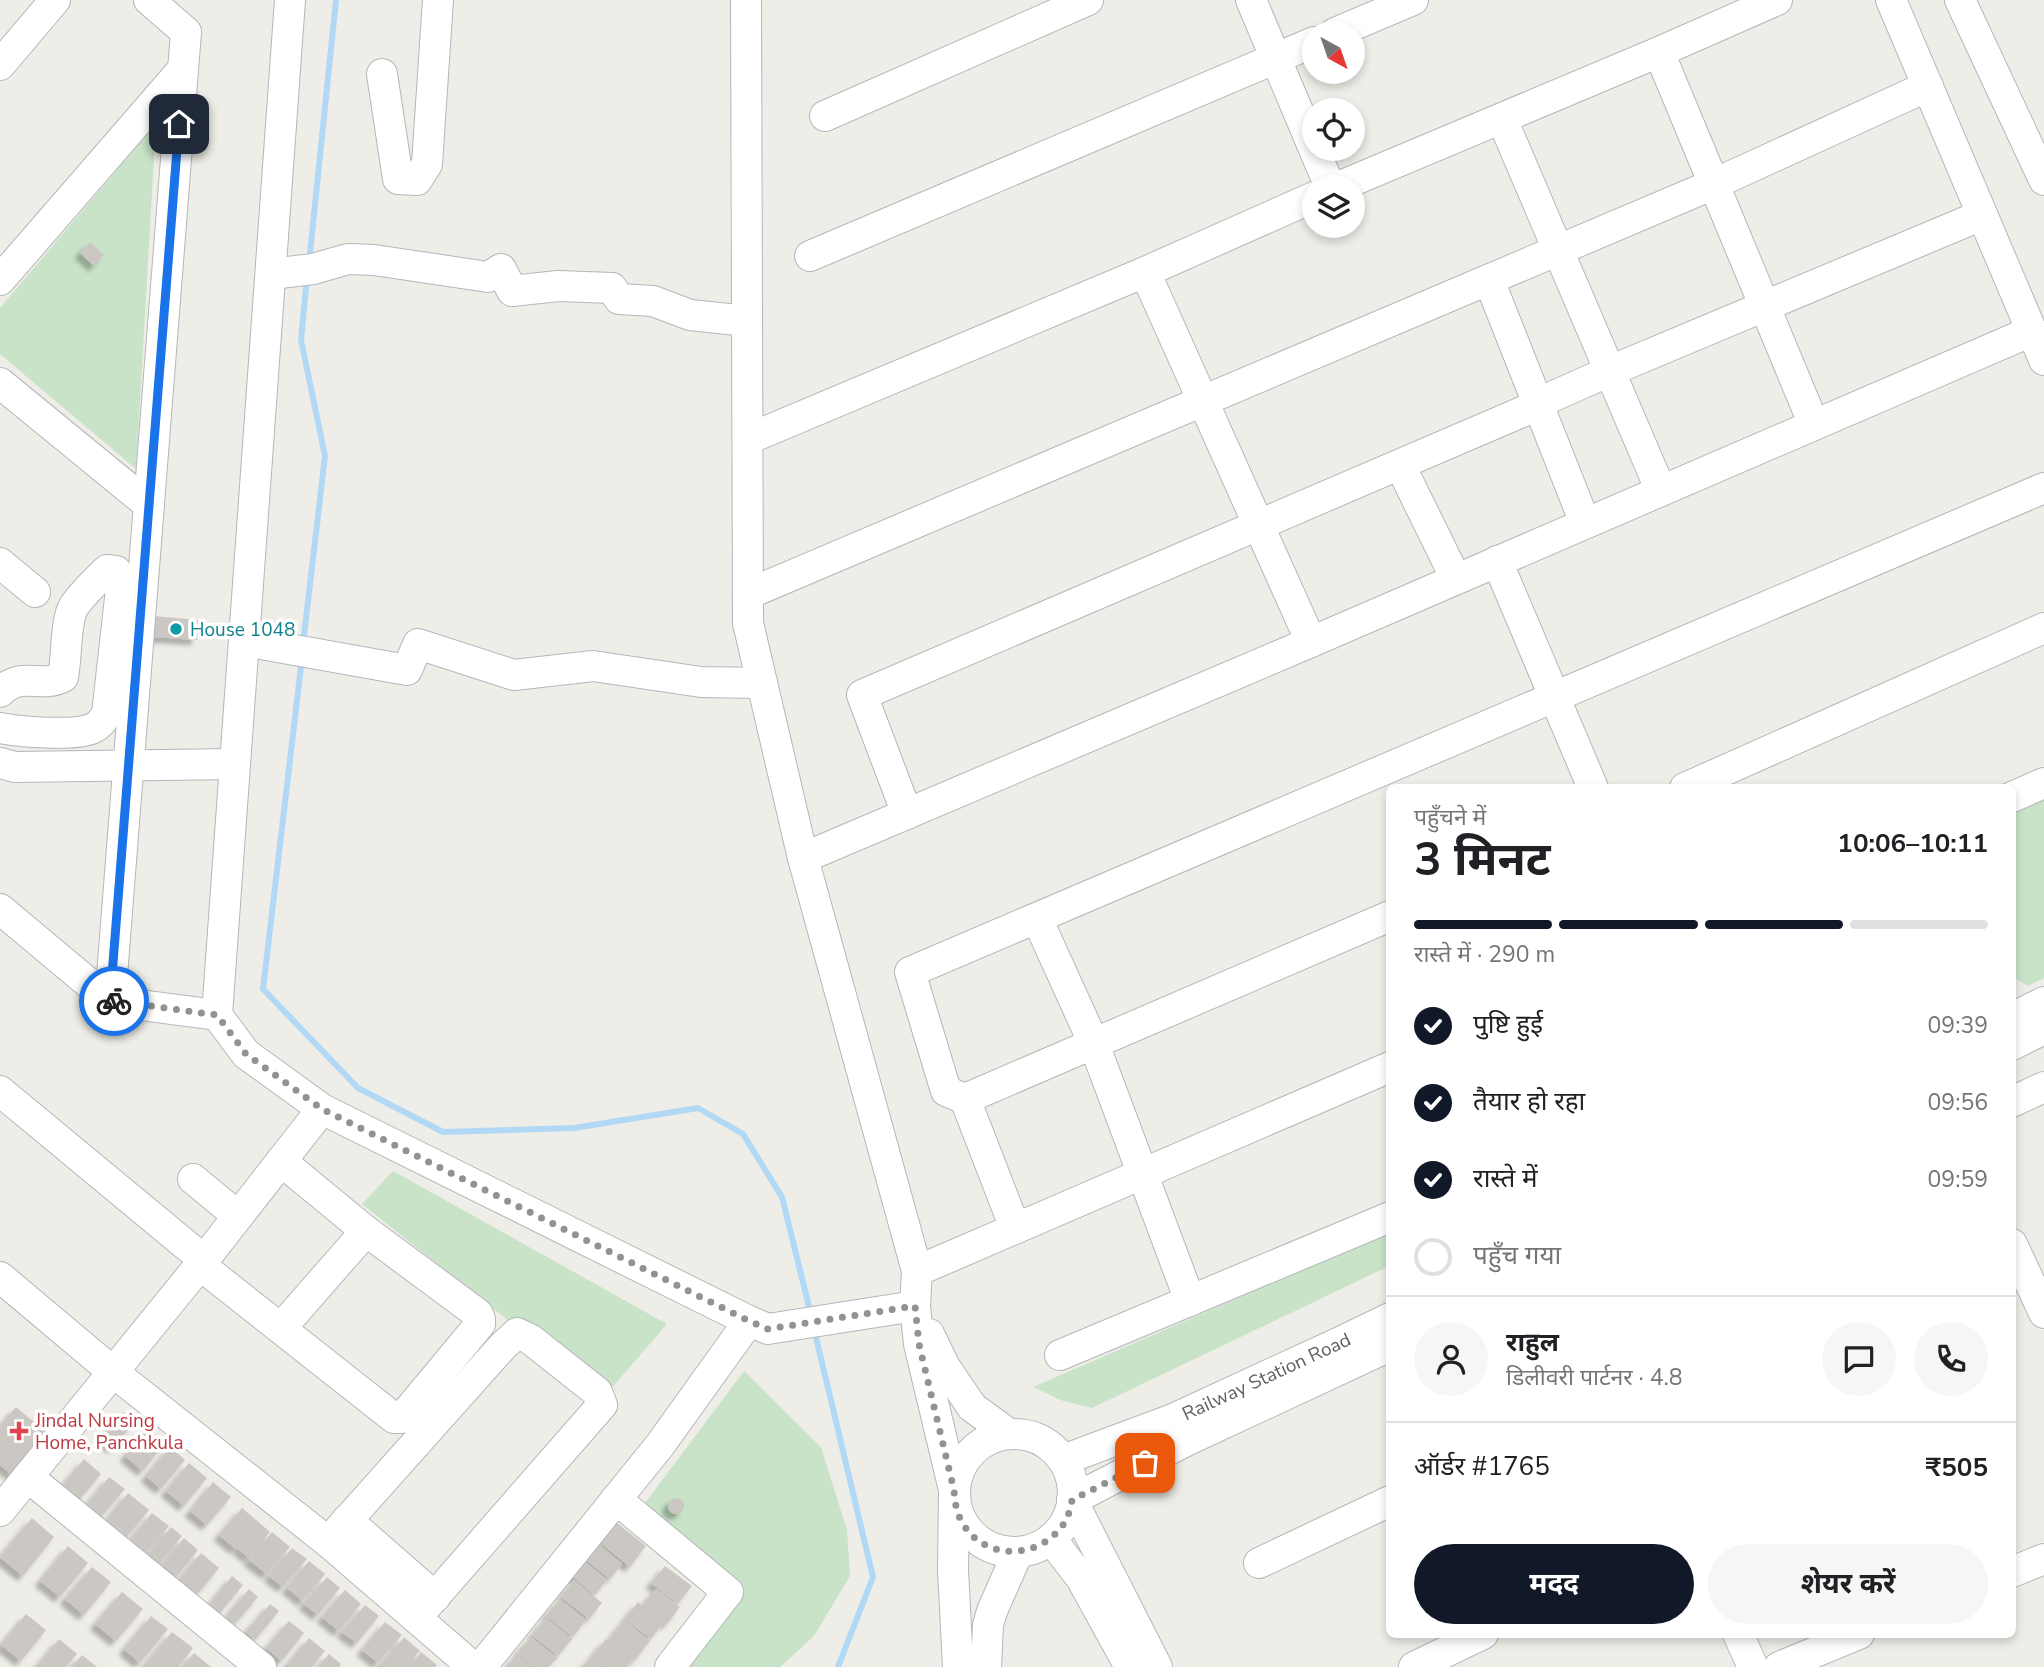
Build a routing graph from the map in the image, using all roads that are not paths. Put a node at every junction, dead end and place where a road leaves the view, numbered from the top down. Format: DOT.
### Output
graph roads {
  1 [pos="55,0"];
  2 [pos="149,0"];
  3 [pos="290,0"];
  4 [pos="438,0"];
  5 [pos="746,0"];
  6 [pos="1088,0"];
  7 [pos="1251,0"];
  8 [pos="1413,0"];
  9 [pos="1777,0"];
  10 [pos="1891,0"];
  11 [pos="1960,0"];
  12 [pos="1363,21"];
  13 [pos="1302,47"];
  14 [pos="1659,52"];
  15 [pos="1276,58"];
  16 [pos="0,65"];
  17 [pos="183,69"];
  18 [pos="382,74"];
  19 [pos="1928,86"];
  20 [pos="825,116"];
  21 [pos="1502,119"];
  22 [pos="1325,175"];
  23 [pos="1365,176"];
  24 [pos="2044,180"];
  25 [pos="1714,184"];
  26 [pos="1302,202"];
  27 [pos="1982,215"];
  28 [pos="1558,250"];
  29 [pos="810,256"];
  30 [pos="1145,272"];
  31 [pos="271,274"];
  32 [pos="0,280"];
  33 [pos="1489,280"];
  34 [pos="1765,305"];
  35 [pos="747,321"];
  36 [pos="2032,331"];
  37 [pos="2044,360"];
  38 [pos="1610,371"];
  39 [pos="0,383"];
  40 [pos="1203,402"];
  41 [pos="1538,402"];
  42 [pos="1814,425"];
  43 [pos="748,439"];
  44 [pos="1400,465"];
  45 [pos="2044,488"];
  46 [pos="1661,491"];
  47 [pos="149,505"];
  48 [pos="1585,523"];
  49 [pos="1259,526"];
  50 [pos="1497,561"];
  51 [pos="0,563"];
  52 [pos="1456,579"];
  53 [pos="35,592"];
  54 [pos="748,594"];
  55 [pos="2044,628"];
  56 [pos="244,641"];
  57 [pos="1311,642"];
  58 [pos="762,683"];
  59 [pos="0,692"];
  60 [pos="1555,697"];
  61 [pos="10,730"];
  62 [pos="235,764"];
  63 [pos="13,765"];
  64 [pos="130,765"];
  65 [pos="2044,783"];
  66 [pos="1591,784"];
  67 [pos="1694,784"];
  68 [pos="2016,795"];
  69 [pos="907,814"];
  70 [pos="803,858"];
  71 [pos="0,909"];
  72 [pos="1386,918"];
  73 [pos="1032,920"];
  74 [pos="110,1001"];
  75 [pos="217,1015"];
  76 [pos="2044,1029"];
  77 [pos="2016,1043"];
  78 [pos="1094,1044"];
  79 [pos="1386,1069"];
  80 [pos="2044,1087"];
  81 [pos="0,1091"];
  82 [pos="965,1099"];
  83 [pos="2016,1100"];
  84 [pos="322,1109"];
  85 [pos="281,1161"];
  86 [pos="1142,1174"];
  87 [pos="193,1180"];
  88 [pos="238,1216"];
  89 [pos="1386,1219"];
  90 [pos="1014,1229"];
  91 [pos="366,1231"];
  92 [pos="2016,1253"];
  93 [pos="202,1263"];
  94 [pos="917,1271"];
  95 [pos="0,1277"];
  96 [pos="1190,1301"];
  97 [pos="915,1306"];
  98 [pos="2044,1313"];
  99 [pos="1386,1320"];
  100 [pos="749,1321"];
  101 [pos="281,1328"];
  102 [pos="1386,1348"];
  103 [pos="1060,1355"];
  104 [pos="113,1372"];
  105 [pos="1009,1434"];
  106 [pos="1063,1460"];
  107 [pos="239,1472"];
  108 [pos="28,1477"];
  109 [pos="954,1490"];
  110 [pos="616,1499"];
  111 [pos="1072,1500"];
  112 [pos="309,1503"];
  113 [pos="1386,1503"];
  114 [pos="1,1507"];
  115 [pos="337,1531"];
  116 [pos="1051,1539"];
  117 [pos="1018,1552"];
  118 [pos="2044,1559"];
  119 [pos="1259,1563"];
  120 [pos="2016,1571"];
  121 [pos="426,1607"];
  122 [pos="1476,1638"];
  123 [pos="1740,1638"];
  124 [pos="1849,1638"];
  125 [pos="1434,1663"];
  126 [pos="261,1667"];
  127 [pos="473,1667"];
  128 [pos="481,1667"];
  129 [pos="670,1667"];
  130 [pos="958,1667"];
  131 [pos="986,1667"];
  132 [pos="1130,1667"];
  133 [pos="1157,1667"];
  134 [pos="1753,1667"];
  135 [pos="1779,1667"];
  1 -- 16 [label="street"];
  2 -- 17 [label="street"];
  3 -- 31 [label="street"];
  4 -- 18 [label="street"];
  5 -- 35 [label="street"];
  6 -- 20 [label="street"];
  7 -- 15 [label="street"];
  8 -- 12 [label="street"];
  9 -- 14 [label="street"];
  10 -- 19 [label="street"];
  11 -- 24 [label="street"];
  13 -- 15 [label="street"];
  14 -- 21 [label="street"];
  14 -- 25 [label="street"];
  15 -- 22 [label="street"];
  15 -- 29 [label="street"];
  17 -- 32 [label="street"];
  17 -- 47 [label="street"];
  19 -- 25 [label="street"];
  19 -- 27 [label="street"];
  21 -- 23 [label="street"];
  21 -- 28 [label="street"];
  25 -- 28 [label="street"];
  25 -- 34 [label="street"];
  26 -- 30 [label="street"];
  27 -- 34 [label="street"];
  27 -- 36 [label="street"];
  28 -- 33 [label="street"];
  28 -- 38 [label="street"];
  30 -- 40 [label="street"];
  30 -- 43 [label="street"];
  31 -- 35 [label="street"];
  31 -- 56 [label="street"];
  33 -- 40 [label="street"];
  33 -- 41 [label="street"];
  34 -- 38 [label="street"];
  34 -- 42 [label="street"];
  35 -- 43 [label="street"];
  36 -- 37 [label="street"];
  36 -- 42 [label="street"];
  38 -- 41 [label="street"];
  38 -- 46 [label="street"];
  39 -- 47 [label="street"];
  40 -- 49 [label="street"];
  40 -- 54 [label="street"];
  41 -- 44 [label="street"];
  41 -- 48 [label="street"];
  42 -- 46 [label="street"];
  43 -- 54 [label="street"];
  44 -- 49 [label="street"];
  44 -- 52 [label="street"];
  45 -- 60 [label="street"];
  46 -- 48 [label="street"];
  47 -- 64 [label="street"];
  48 -- 50 [label="street"];
  49 -- 57 [label="street"];
  49 -- 69 [label="street"];
  50 -- 52 [label="street"];
  50 -- 60 [label="street"];
  51 -- 53 [label="street"];
  52 -- 57 [label="street"];
  54 -- 58 [label="street"];
  55 -- 67 [label="street"];
  56 -- 58 [label="street"];
  56 -- 62 [label="street"];
  57 -- 69 [label="street"];
  58 -- 70 [label="street"];
  59 -- 61 [label="street"];
  60 -- 66 [label="street"];
  60 -- 73 [label="street"];
  61 -- 63 [label="street"];
  62 -- 64 [label="street"];
  62 -- 75 [label="street"];
  63 -- 64 [label="street"];
  64 -- 74 [label="street"];
  65 -- 68 [label="street"];
  69 -- 70 [label="street"];
  70 -- 94 [label="street"];
  71 -- 74 [label="street"];
  72 -- 78 [label="street"];
  73 -- 78 [label="street"];
  73 -- 82 [label="street"];
  74 -- 75 [label="street"];
  75 -- 84 [label="street"];
  76 -- 77 [label="street"];
  78 -- 82 [label="street"];
  78 -- 86 [label="street"];
  79 -- 86 [label="street"];
  80 -- 83 [label="street"];
  81 -- 93 [label="street"];
  82 -- 90 [label="street"];
  84 -- 85 [label="street"];
  84 -- 100 [label="street"];
  85 -- 88 [label="street"];
  85 -- 91 [label="street"];
  86 -- 90 [label="street"];
  86 -- 96 [label="street"];
  87 -- 88 [label="street"];
  88 -- 93 [label="street"];
  89 -- 96 [label="street"];
  90 -- 94 [label="street"];
  91 -- 101 [label="street"];
  91 -- 101 [label="street"];
  92 -- 98 [label="street"];
  93 -- 101 [label="street"];
  93 -- 104 [label="street"];
  94 -- 97 [label="street"];
  95 -- 104 [label="street"];
  96 -- 103 [label="street"];
  97 -- 100 [label="street"];
  97 -- 105 [label="street"];
  97 -- 109 [label="street"];
  99 -- 106 [label="street, Railway Station Road"];
  100 -- 110 [label="street"];
  102 -- 111 [label="street, Railway Station Road"];
  104 -- 107 [label="street"];
  104 -- 108 [label="street"];
  105 -- 106 [label="street"];
  105 -- 109 [label="street"];
  106 -- 111 [label="street"];
  107 -- 112 [label="street"];
  107 -- 115 [label="street"];
  108 -- 114 [label="street"];
  108 -- 126 [label="street"];
  109 -- 117 [label="street"];
  109 -- 130 [label="street"];
  110 -- 128 [label="street"];
  110 -- 129 [label="street"];
  111 -- 116 [label="street"];
  111 -- 133 [label="street"];
  113 -- 119 [label="street"];
  115 -- 121 [label="street"];
  115 -- 121 [label="street"];
  116 -- 117 [label="street"];
  116 -- 132 [label="street"];
  117 -- 131 [label="street"];
  118 -- 120 [label="street"];
  121 -- 127 [label="street"];
  122 -- 125 [label="street"];
  123 -- 134 [label="street"];
  124 -- 135 [label="street"];
}
